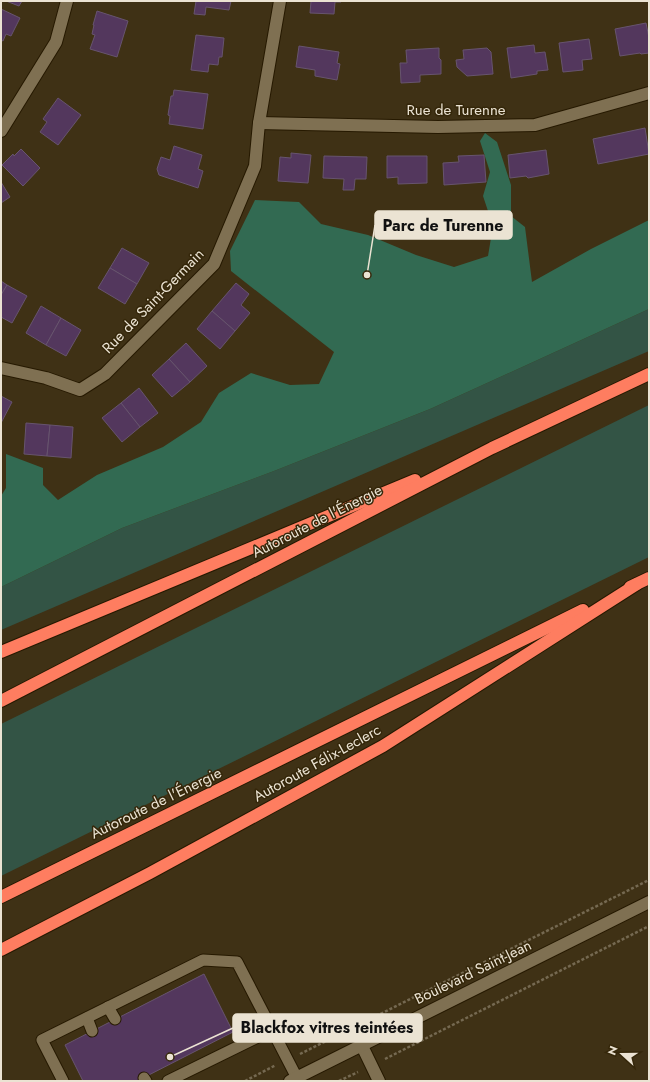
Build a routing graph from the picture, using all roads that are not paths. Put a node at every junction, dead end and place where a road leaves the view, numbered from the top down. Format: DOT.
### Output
graph roads {
  1 [pos="67,1"];
  2 [pos="280,1"];
  3 [pos="649,93"];
  4 [pos="259,123"];
  5 [pos="1,131"];
  6 [pos="1,368"];
  7 [pos="649,374"];
  8 [pos="492,448"];
  9 [pos="649,578"];
  10 [pos="637,584"];
  11 [pos="1,652"];
  12 [pos="1,701"];
  13 [pos="1,897"];
  14 [pos="649,902"];
  15 [pos="1,950"];
  16 [pos="108,1007"];
  17 [pos="87,1018"];
  18 [pos="115,1019"];
  19 [pos="272,1030"];
  20 [pos="92,1031"];
  21 [pos="362,1046"];
  22 [pos="294,1079"];
  23 [pos="63,1081"];
  24 [pos="168,1081"];
  25 [pos="379,1081"];
  1 -- 5 [label="street"];
  2 -- 4 [label="street, Rue de Saint-Germain"];
  3 -- 4 [label="street, Rue de Turenne"];
  4 -- 6 [label="street, Rue de Saint-Germain"];
  7 -- 8 [label="highway, Autoroute de l'Énergie"];
  8 -- 11 [label="highway"];
  8 -- 12 [label="highway, Autoroute de l'Énergie"];
  9 -- 10 [label="highway, Autoroute de l'Énergie"];
  10 -- 13 [label="highway, Autoroute de l'Énergie"];
  10 -- 15 [label="highway, Autoroute Félix-Leclerc"];
  14 -- 21 [label="street, Boulevard Saint-Jean"];
  16 -- 17 [label="lane"];
  16 -- 18 [label="lane"];
  16 -- 19 [label="lane"];
  17 -- 20 [label="lane"];
  17 -- 23 [label="lane"];
  19 -- 22 [label="lane"];
  19 -- 24 [label="lane"];
  21 -- 22 [label="street, Boulevard Saint-Jean"];
  21 -- 25 [label="street"];
}
